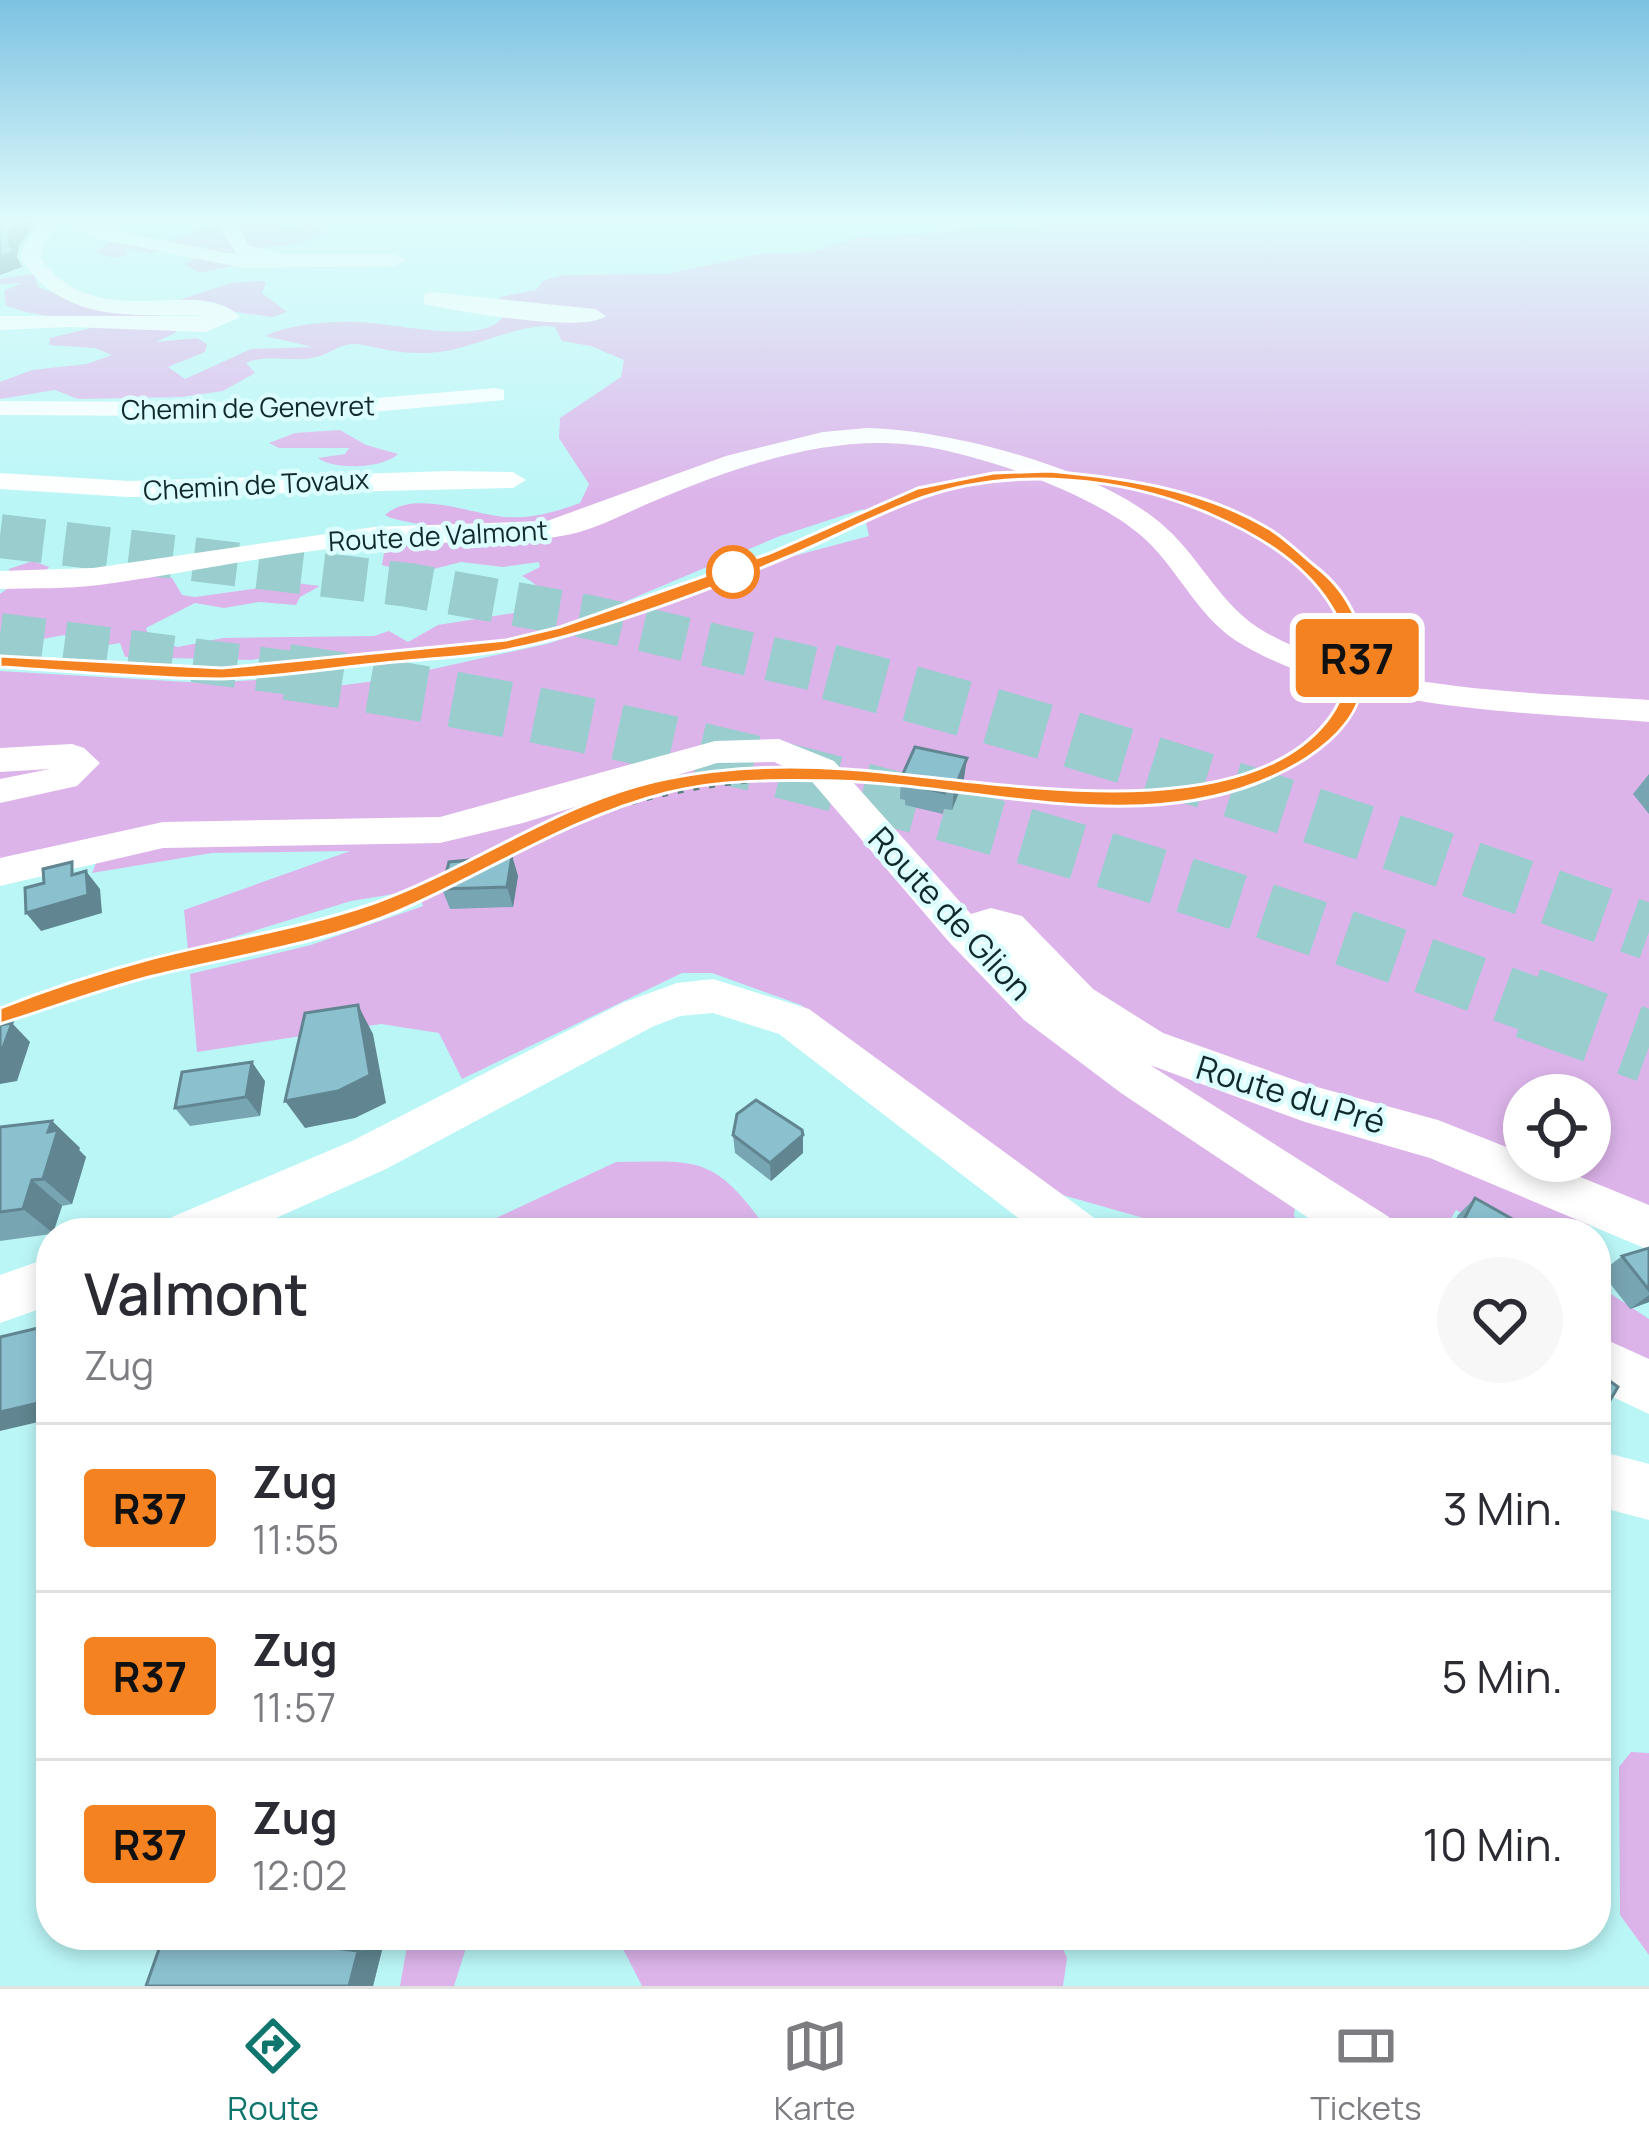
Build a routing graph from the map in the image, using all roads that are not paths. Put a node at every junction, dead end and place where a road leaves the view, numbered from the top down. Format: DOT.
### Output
graph roads {
  1 [pos="228,315"];
  2 [pos="555,315"];
  3 [pos="595,316"];
  4 [pos="0,323"];
  5 [pos="495,395"];
  6 [pos="0,409"];
  7 [pos="513,480"];
  8 [pos="0,481"];
  9 [pos="508,530"];
  10 [pos="341,562"];
  11 [pos="0,580"];
  12 [pos="1649,711"];
  13 [pos="0,760"];
  14 [pos="0,791"];
  15 [pos="0,872"];
  16 [pos="963,931"];
  17 [pos="224,1218"];
  18 [pos="1056,1218"];
  19 [pos="1349,1218"];
  20 [pos="1649,1228"];
  21 [pos="36,1286"];
  22 [pos="0,1299"];
  23 [pos="1611,1368"];
  24 [pos="1649,1387"];
  25 [pos="1611,1482"];
  26 [pos="1649,1492"];
  1 -- 4 [label="street"];
  2 -- 3 [label="street"];
  5 -- 6 [label="street, Chemin de Genevret"];
  7 -- 8 [label="street, Chemin de Tovaux"];
  9 -- 10 [label="street"];
  9 -- 11 [label="street, Route de Valmont"];
  9 -- 12 [label="street, Route de Valmont"];
  13 -- 14 [label="street"];
  15 -- 16 [label="street, Route de Glion"];
  16 -- 19 [label="street, Route de Glion"];
  16 -- 20 [label="street, Route du Pré"];
  17 -- 18 [label="street"];
  21 -- 22 [label="street"];
  23 -- 24 [label="street"];
  25 -- 26 [label="street"];
}
